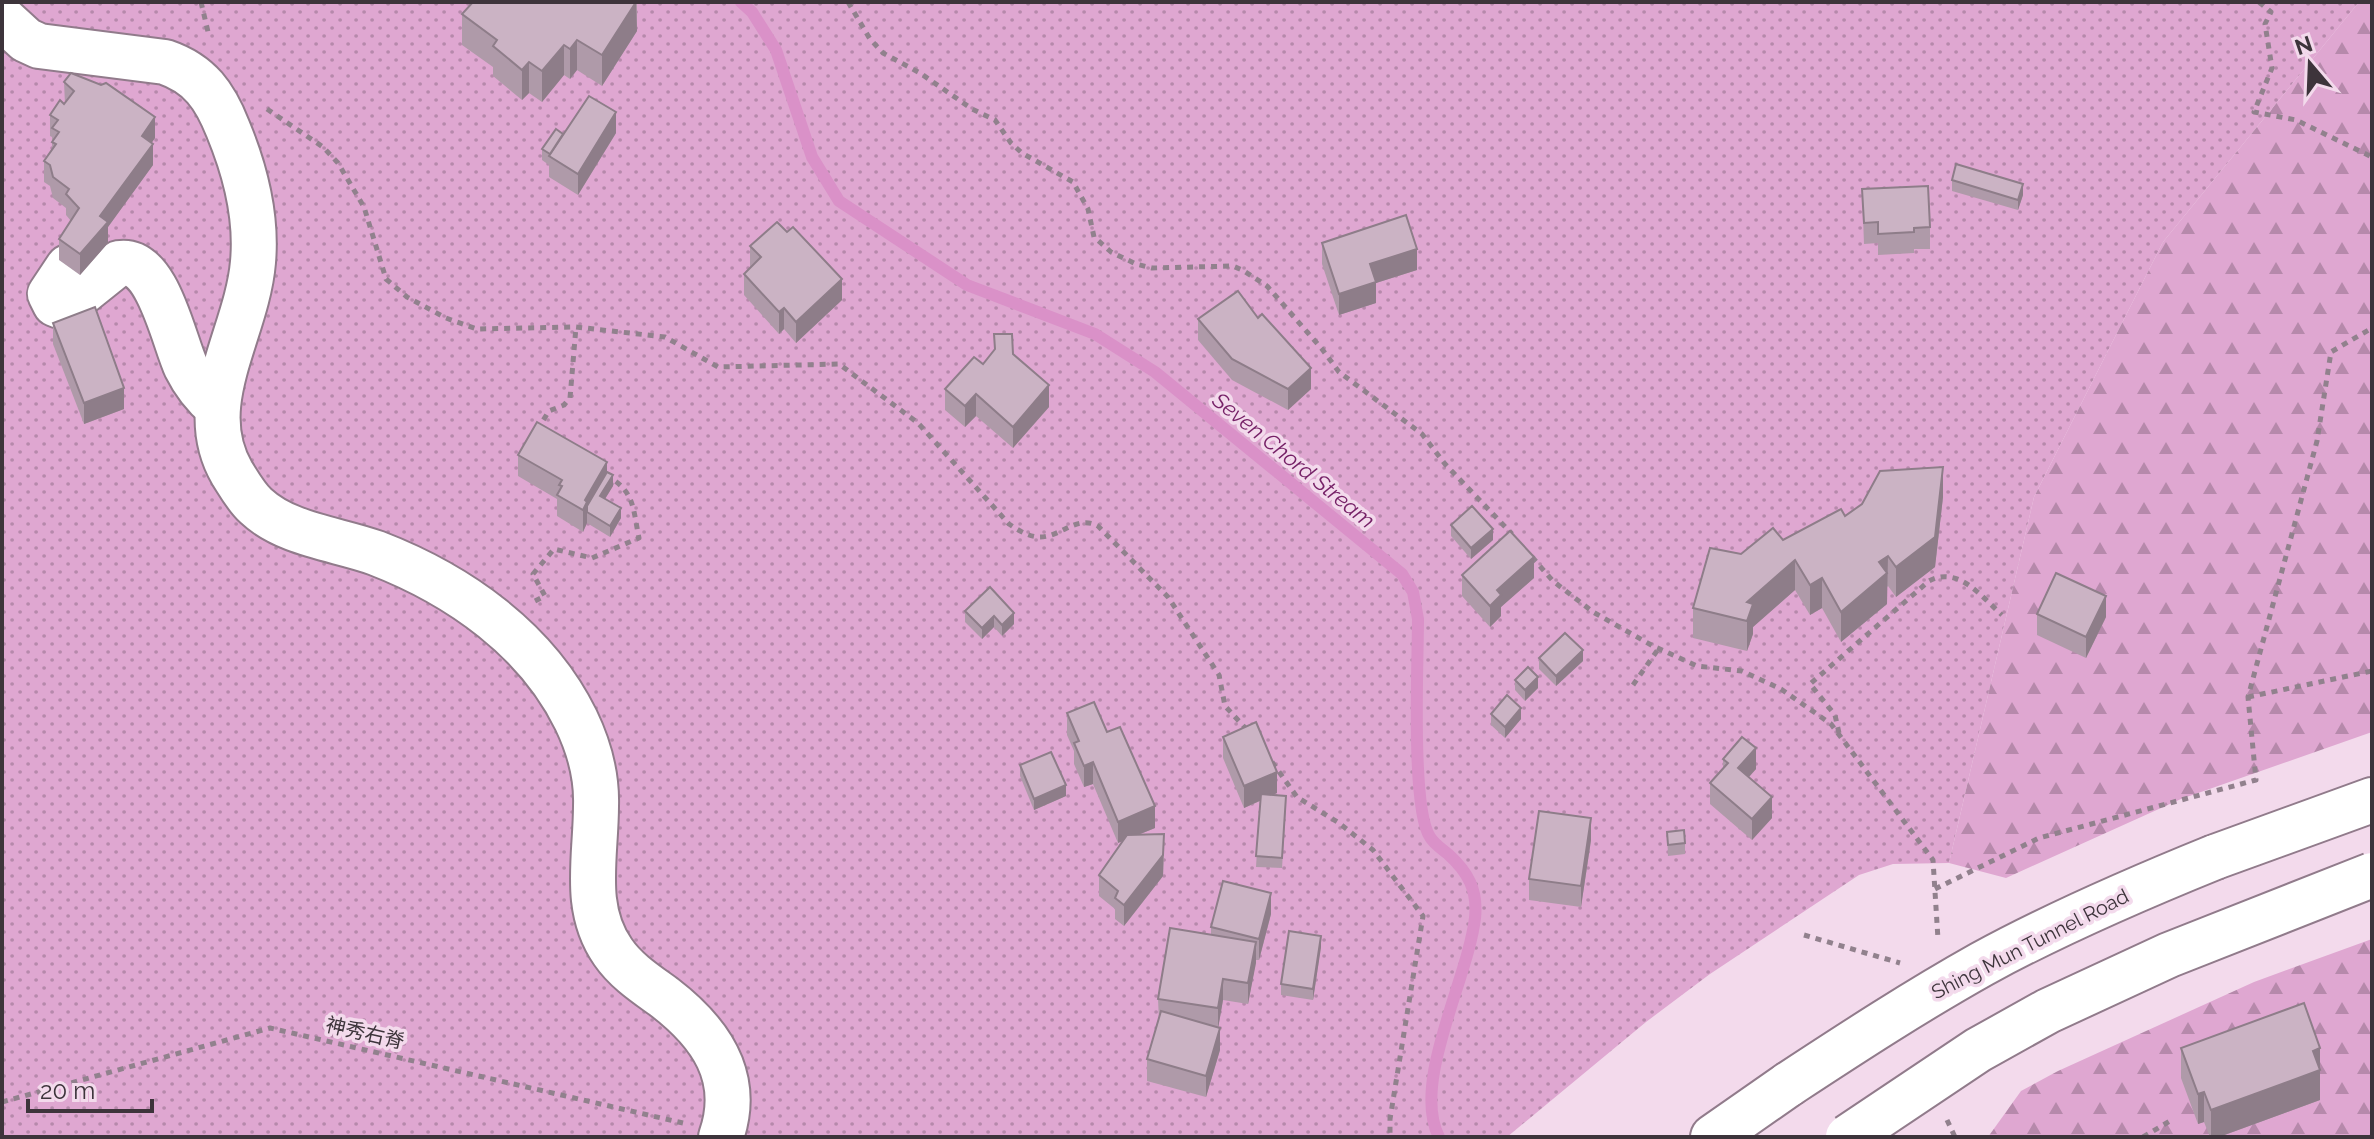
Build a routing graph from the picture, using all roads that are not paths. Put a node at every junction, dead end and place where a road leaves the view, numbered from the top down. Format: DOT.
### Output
graph roads {
  1 [pos="2,18"];
  2 [pos="68,267"];
  3 [pos="217,407"];
  4 [pos="2372,800"];
  5 [pos="2372,875"];
  6 [pos="722,1134"];
  7 [pos="1713,1137"];
  8 [pos="1848,1137"];
  1 -- 3 [label="main road"];
  2 -- 3 [label="main road"];
  3 -- 6 [label="main road"];
  4 -- 7 [label="main road, Shing Mun Tunnel Road, bridge"];
  5 -- 8 [label="main road, bridge"];
}
